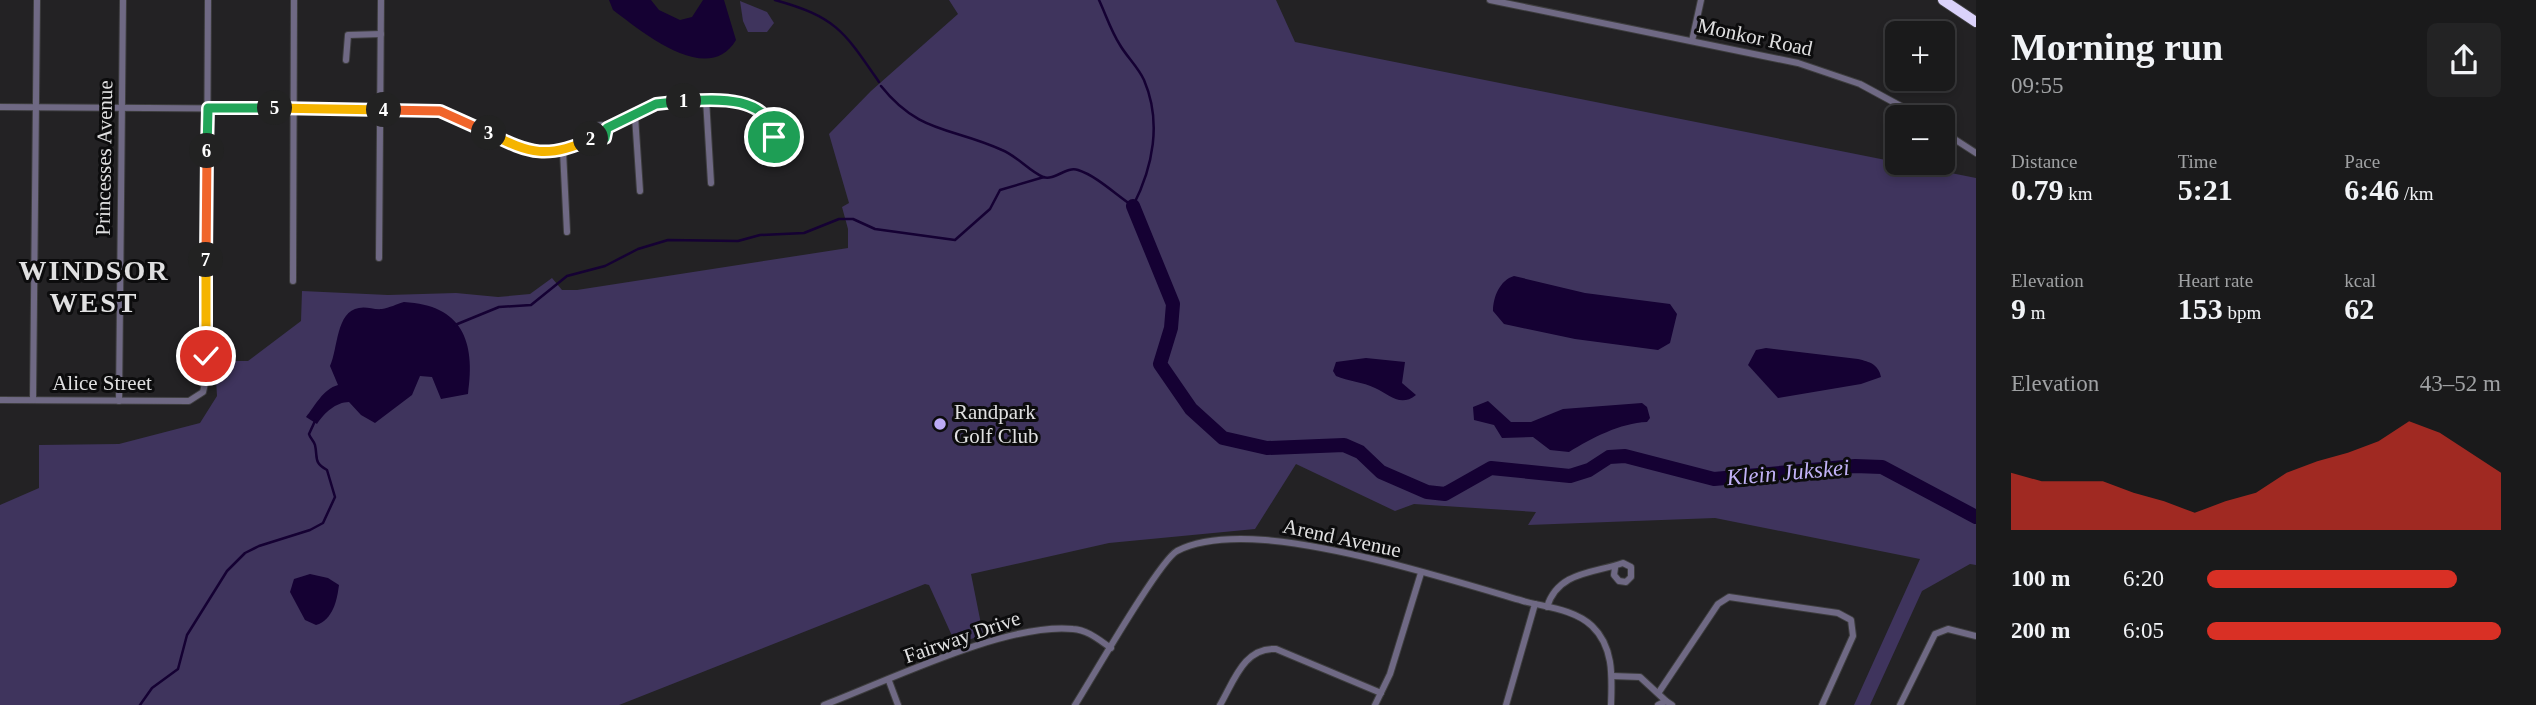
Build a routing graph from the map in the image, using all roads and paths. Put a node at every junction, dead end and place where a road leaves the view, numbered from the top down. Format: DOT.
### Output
graph roads {
  1 [pos="37,0"];
  2 [pos="123,0"];
  3 [pos="208,0"];
  4 [pos="294,0"];
  5 [pos="381,0"];
  6 [pos="1490,0"];
  7 [pos="1701,0"];
  8 [pos="1943,0"];
  9 [pos="1976,22"];
  10 [pos="381,34"];
  11 [pos="1692,41"];
  12 [pos="346,60"];
  13 [pos="706,99"];
  14 [pos="1899,105"];
  15 [pos="0,107"];
  16 [pos="36,107"];
  17 [pos="121,108"];
  18 [pos="208,108"];
  19 [pos="293,108"];
  20 [pos="380,110"];
  21 [pos="635,116"];
  22 [pos="1955,139"];
  23 [pos="563,150"];
  24 [pos="1976,153"];
  25 [pos="776,157"];
  26 [pos="711,183"];
  27 [pos="640,191"];
  28 [pos="567,232"];
  29 [pos="379,258"];
  30 [pos="292,281"];
  31 [pos="0,400"];
  32 [pos="33,400"];
  33 [pos="119,401"];
  34 [pos="1615,568"];
  35 [pos="1421,573"];
  36 [pos="1535,604"];
  37 [pos="1547,607"];
  38 [pos="1976,636"];
  39 [pos="1111,648"];
  40 [pos="1612,676"];
  41 [pos="889,681"];
  42 [pos="1658,692"];
  43 [pos="1381,693"];
  44 [pos="1669,703"];
  45 [pos="824,705"];
  46 [pos="898,705"];
  47 [pos="1075,705"];
  48 [pos="1220,705"];
  49 [pos="1375,705"];
  50 [pos="1506,705"];
  51 [pos="1611,705"];
  52 [pos="1658,705"];
  53 [pos="1822,705"];
  54 [pos="1900,705"];
  1 -- 16 [label="street"];
  2 -- 17 [label="street, Princesses Avenue"];
  3 -- 18 [label="street"];
  4 -- 19 [label="street"];
  5 -- 10 [label="street"];
  6 -- 11 [label="street, Monkor Road"];
  7 -- 11 [label="street"];
  8 -- 9 [label="highway"];
  10 -- 12 [label="street"];
  10 -- 20 [label="street"];
  11 -- 14 [label="street, Monkor Road"];
  13 -- 21 [label="street"];
  13 -- 25 [label="street"];
  13 -- 26 [label="street"];
  15 -- 16 [label="street"];
  16 -- 17 [label="street"];
  16 -- 32 [label="street"];
  17 -- 18 [label="street"];
  17 -- 33 [label="street, Princesses Avenue"];
  18 -- 19 [label="street"];
  18 -- 33 [label="street, Alice Street"];
  19 -- 20 [label="street"];
  19 -- 30 [label="street"];
  20 -- 23 [label="street"];
  20 -- 29 [label="street"];
  21 -- 23 [label="street"];
  21 -- 27 [label="street"];
  22 -- 24 [label="street"];
  23 -- 28 [label="street"];
  31 -- 32 [label="street, Alice Street"];
  32 -- 33 [label="street, Alice Street"];
  34 -- 37 [label="street"];
  35 -- 36 [label="street, Arend Avenue"];
  35 -- 39 [label="street, Arend Avenue"];
  35 -- 43 [label="street"];
  36 -- 37 [label="street, Arend Avenue"];
  36 -- 50 [label="street"];
  37 -- 40 [label="street, Arend Avenue"];
  38 -- 54 [label="street"];
  39 -- 41 [label="street, Fairway Drive"];
  39 -- 47 [label="street, Arend Avenue"];
  40 -- 42 [label="street"];
  40 -- 51 [label="street, Arend Avenue"];
  41 -- 45 [label="street, Fairway Drive"];
  41 -- 46 [label="street"];
  42 -- 44 [label="street"];
  42 -- 53 [label="street"];
  43 -- 48 [label="street"];
  43 -- 49 [label="street"];
  44 -- 52 [label="street"];
}
